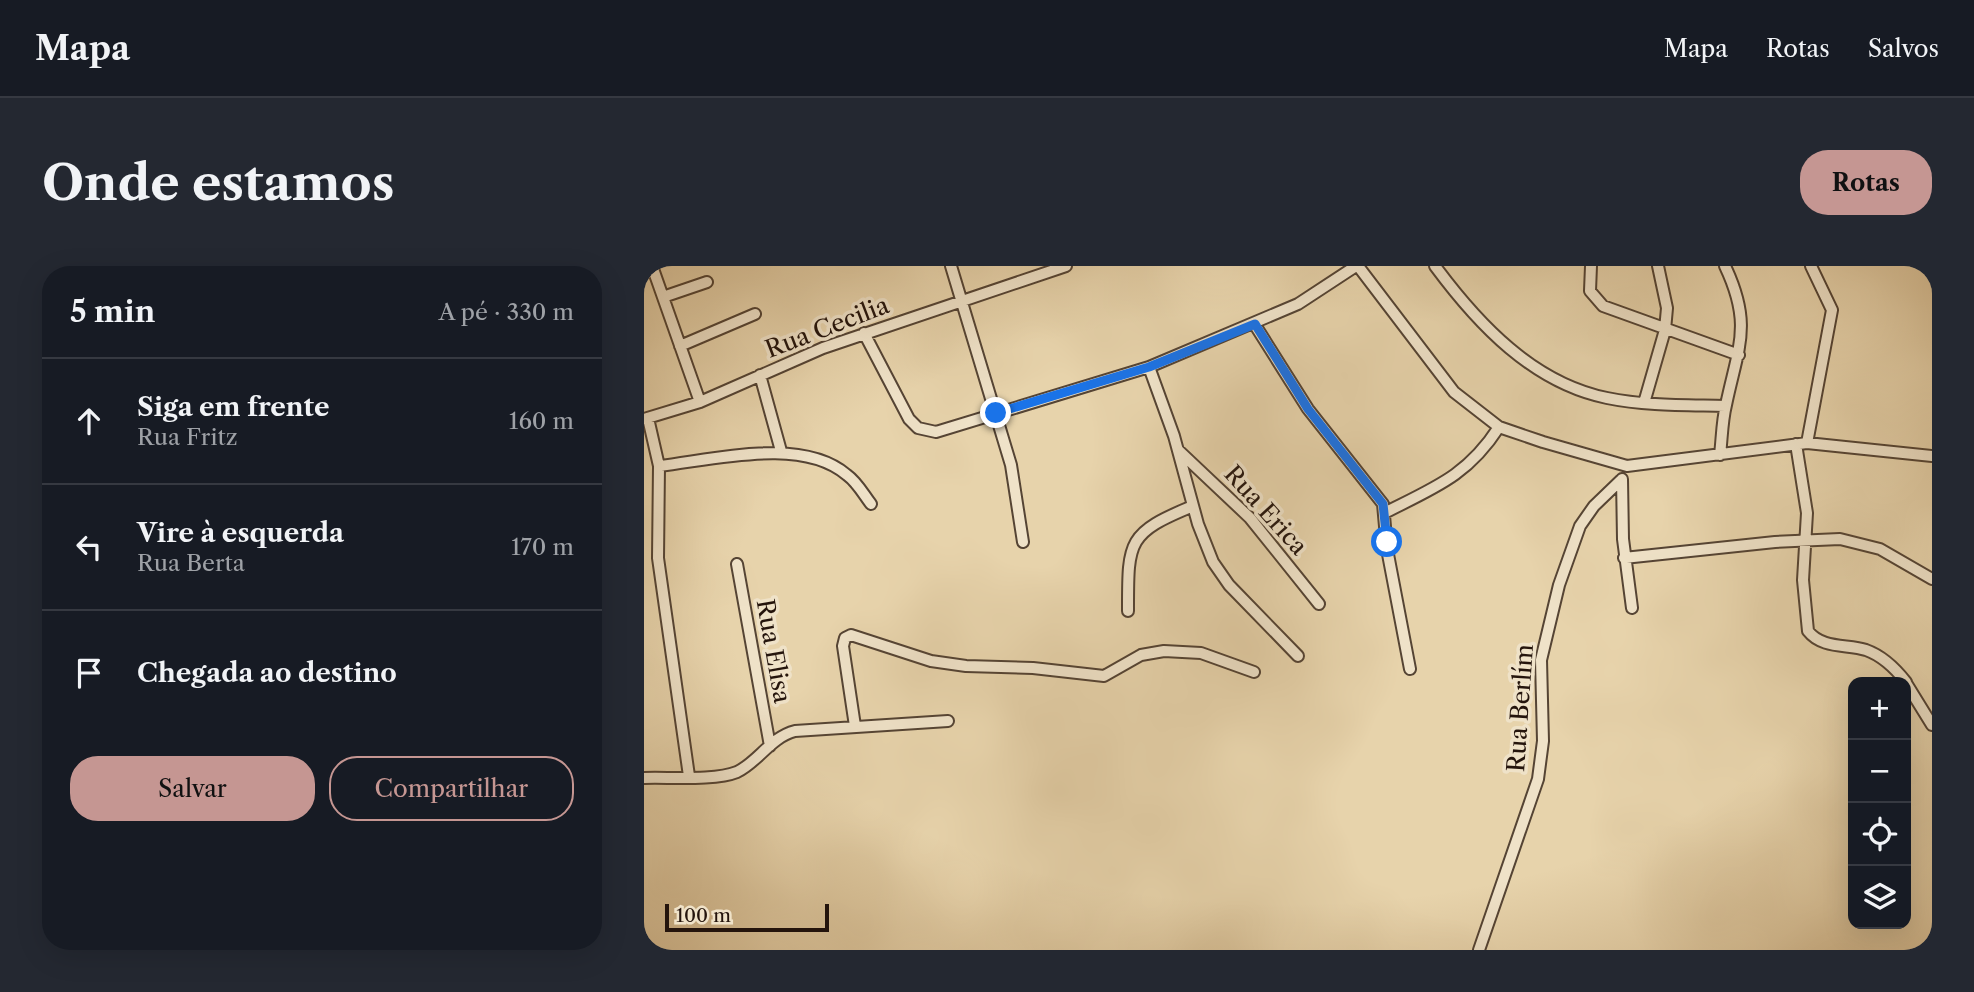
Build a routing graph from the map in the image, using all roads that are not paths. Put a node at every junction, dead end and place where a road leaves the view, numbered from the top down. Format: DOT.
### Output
graph roads {
  1 [pos="652,266"];
  2 [pos="951,266"];
  3 [pos="1066,266"];
  4 [pos="1357,266"];
  5 [pos="1435,266"];
  6 [pos="1591,266"];
  7 [pos="1658,266"];
  8 [pos="1725,266"];
  9 [pos="1811,266"];
  10 [pos="707,282"];
  11 [pos="663,297"];
  12 [pos="963,302"];
  13 [pos="755,314"];
  14 [pos="1255,324"];
  15 [pos="1665,330"];
  16 [pos="864,333"];
  17 [pos="680,346"];
  18 [pos="1739,355"];
  19 [pos="1149,367"];
  20 [pos="760,375"];
  21 [pos="699,402"];
  22 [pos="1644,403"];
  23 [pos="1725,406"];
  24 [pos="996,413"];
  25 [pos="646,418"];
  26 [pos="1499,427"];
  27 [pos="1802,444"];
  28 [pos="1178,450"];
  29 [pos="781,451"];
  30 [pos="1720,454"];
  31 [pos="1932,456"];
  32 [pos="659,466"];
  33 [pos="1627,466"];
  34 [pos="1621,480"];
  35 [pos="871,504"];
  36 [pos="1193,506"];
  37 [pos="1386,512"];
  38 [pos="1805,540"];
  39 [pos="1023,542"];
  40 [pos="1624,558"];
  41 [pos="737,564"];
  42 [pos="1932,579"];
  43 [pos="1319,604"];
  44 [pos="1632,608"];
  45 [pos="1128,611"];
  46 [pos="1298,656"];
  47 [pos="1410,669"];
  48 [pos="1254,671"];
  49 [pos="1902,677"];
  50 [pos="1911,690"];
  51 [pos="948,721"];
  52 [pos="1932,725"];
  53 [pos="856,726"];
  54 [pos="770,746"];
  55 [pos="689,776"];
  56 [pos="644,778"];
  57 [pos="1479,950"];
  1 -- 11 [label="street"];
  2 -- 12 [label="street"];
  3 -- 12 [label="street, Rua Cecilia"];
  4 -- 14 [label="street"];
  4 -- 26 [label="street"];
  5 -- 22 [label="street"];
  6 -- 15 [label="street"];
  7 -- 15 [label="street"];
  8 -- 18 [label="street"];
  9 -- 27 [label="street"];
  10 -- 11 [label="street"];
  11 -- 17 [label="street"];
  12 -- 16 [label="street, Rua Cecilia"];
  12 -- 24 [label="street"];
  13 -- 17 [label="street"];
  14 -- 19 [label="street"];
  14 -- 37 [label="street"];
  15 -- 18 [label="street"];
  15 -- 22 [label="street"];
  16 -- 20 [label="street, Rua Cecilia"];
  16 -- 24 [label="street"];
  17 -- 21 [label="street"];
  18 -- 23 [label="street"];
  19 -- 24 [label="street"];
  19 -- 28 [label="street"];
  20 -- 21 [label="street, Rua Cecilia"];
  20 -- 29 [label="street"];
  21 -- 25 [label="street, Rua Cecilia"];
  22 -- 23 [label="street"];
  23 -- 30 [label="street"];
  24 -- 39 [label="street"];
  25 -- 32 [label="street"];
  26 -- 33 [label="street"];
  26 -- 37 [label="street"];
  27 -- 30 [label="street"];
  27 -- 31 [label="street"];
  27 -- 38 [label="street"];
  28 -- 36 [label="street"];
  28 -- 43 [label="street, Rua Erica"];
  29 -- 32 [label="street"];
  29 -- 35 [label="street"];
  30 -- 33 [label="street"];
  32 -- 55 [label="street"];
  33 -- 34 [label="street"];
  34 -- 40 [label="street"];
  34 -- 57 [label="street, Rua Berlím"];
  36 -- 45 [label="street"];
  36 -- 46 [label="street"];
  37 -- 47 [label="street"];
  38 -- 40 [label="street"];
  38 -- 42 [label="street"];
  38 -- 49 [label="street"];
  40 -- 44 [label="street"];
  41 -- 54 [label="street, Rua Elisa"];
  48 -- 53 [label="street"];
  50 -- 52 [label="street"];
  51 -- 53 [label="street"];
  53 -- 54 [label="street"];
  54 -- 55 [label="street"];
  55 -- 56 [label="street"];
}
